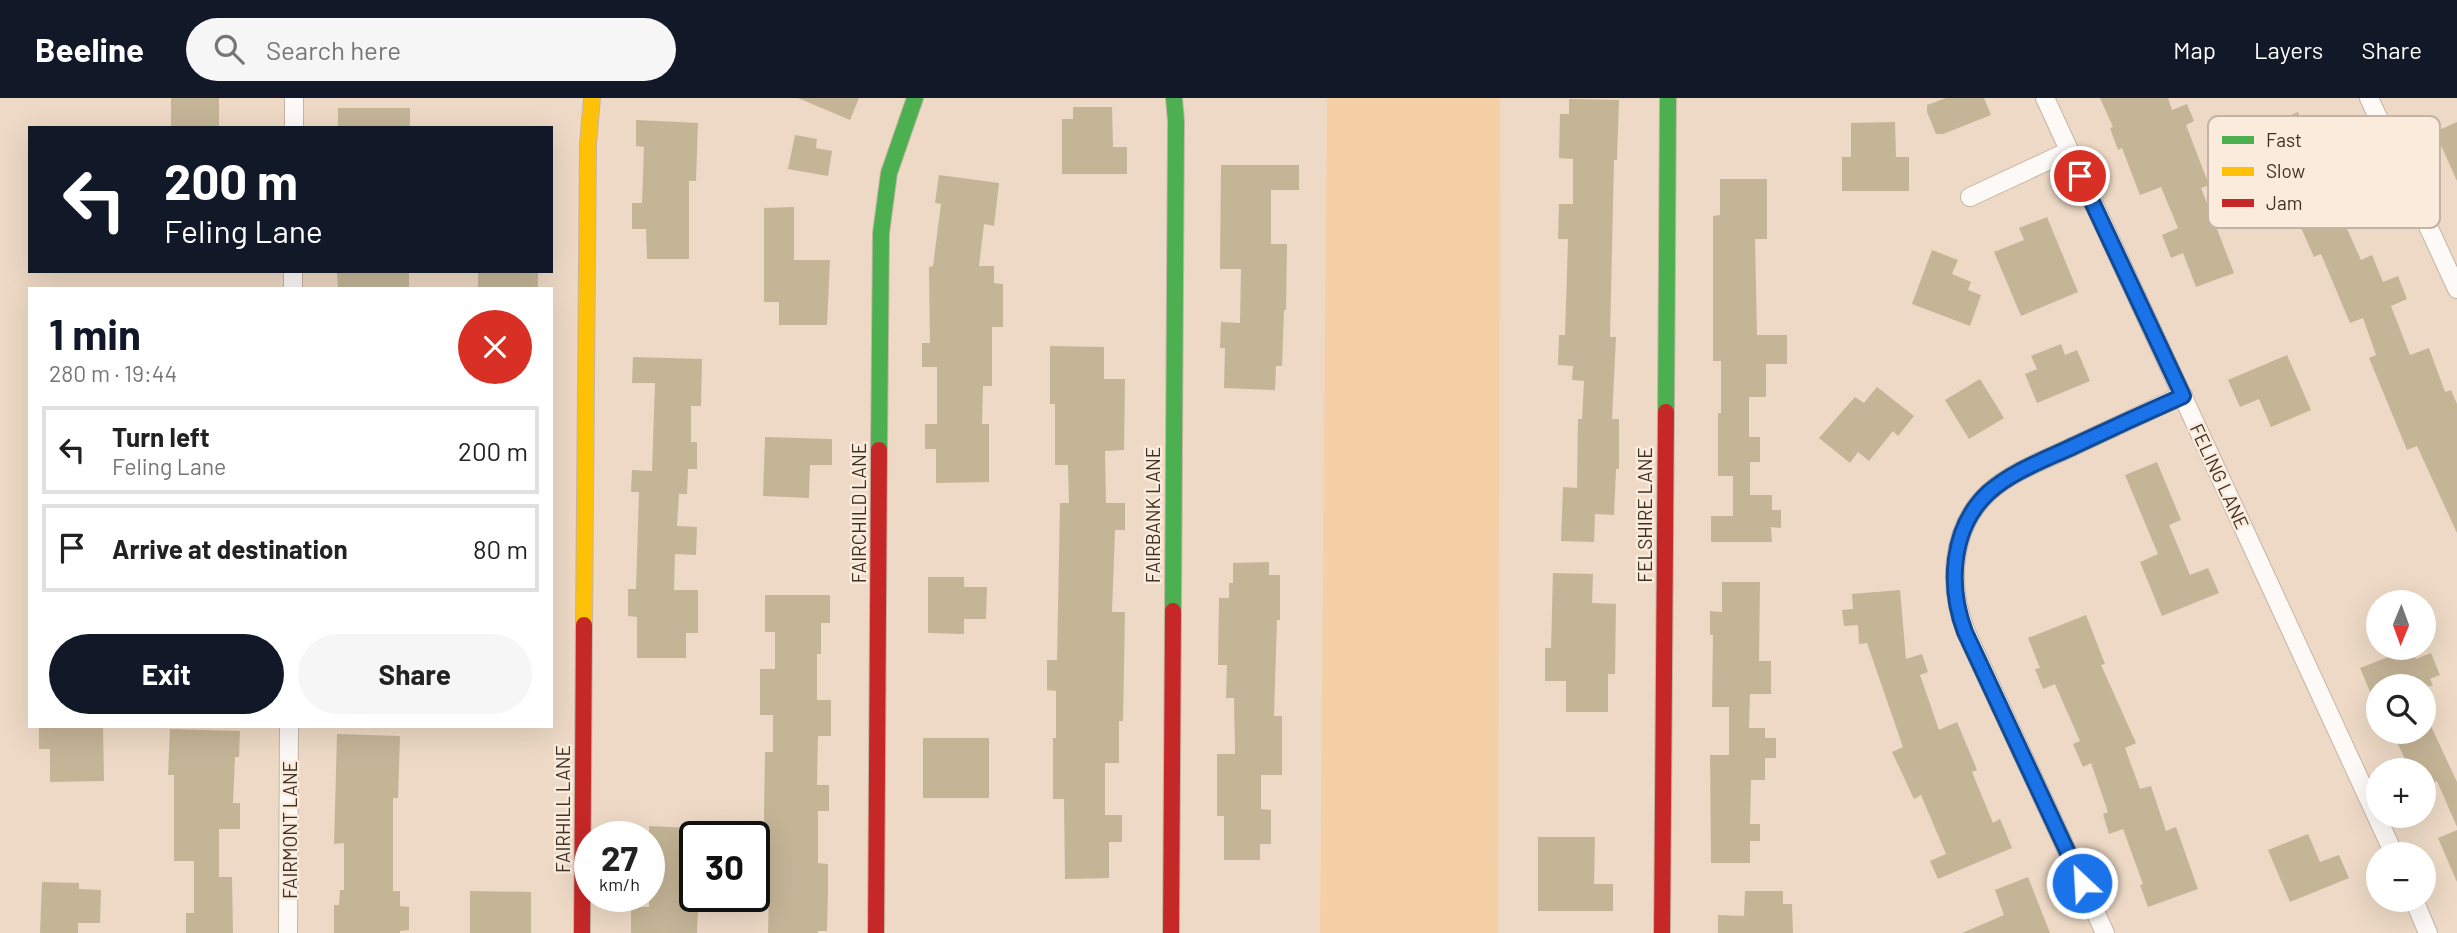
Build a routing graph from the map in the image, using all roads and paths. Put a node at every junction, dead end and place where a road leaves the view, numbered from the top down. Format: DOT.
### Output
graph roads {
  1 [pos="294,98"];
  2 [pos="592,98"];
  3 [pos="915,98"];
  4 [pos="1174,98"];
  5 [pos="1668,98"];
  6 [pos="2045,98"];
  7 [pos="2369,98"];
  8 [pos="2377,116"];
  9 [pos="294,126"];
  10 [pos="2069,151"];
  11 [pos="1970,197"];
  12 [pos="2429,228"];
  13 [pos="2457,289"];
  14 [pos="2183,396"];
  15 [pos="289,728"];
  16 [pos="2388,842"];
  17 [pos="2419,912"];
  18 [pos="288,933"];
  19 [pos="582,933"];
  20 [pos="876,933"];
  21 [pos="1171,933"];
  22 [pos="1662,933"];
  23 [pos="2105,933"];
  24 [pos="2428,933"];
  1 -- 9 [label="street"];
  2 -- 19 [label="street, FAIRHILL LANE"];
  3 -- 20 [label="street, FAIRCHILD LANE"];
  4 -- 21 [label="street, FAIRBANK LANE"];
  5 -- 22 [label="street, FELSHIRE LANE"];
  6 -- 10 [label="street, FELING LANE"];
  7 -- 8 [label="street"];
  10 -- 11 [label="street"];
  10 -- 14 [label="street, FELING LANE"];
  12 -- 13 [label="street"];
  14 -- 16 [label="street, FELING LANE"];
  14 -- 23 [label="street"];
  15 -- 18 [label="street, FAIRMONT LANE"];
  17 -- 24 [label="street"];
}
